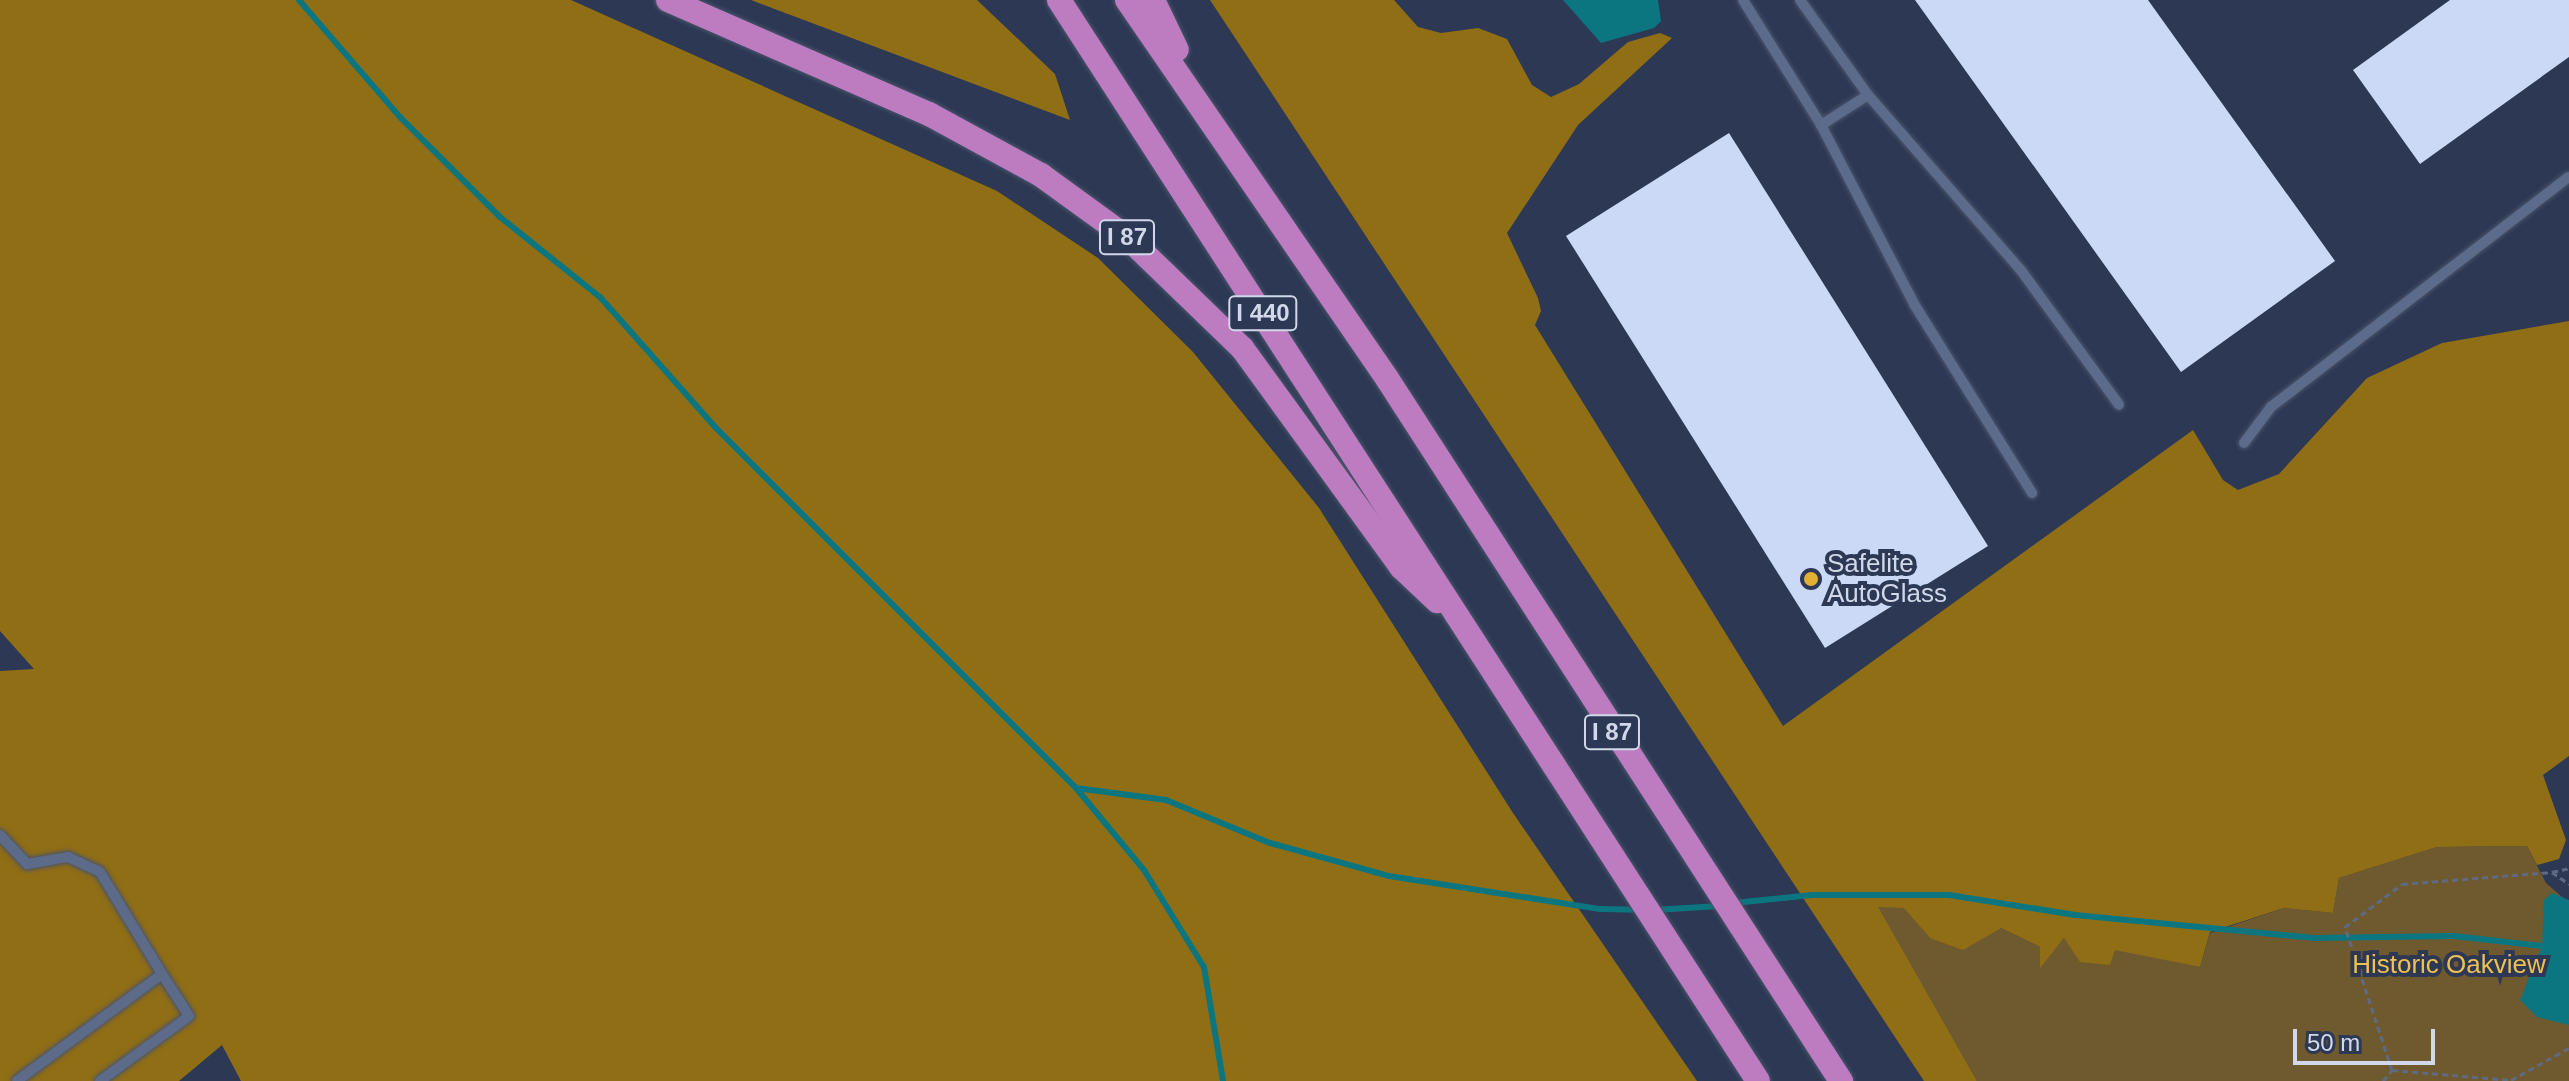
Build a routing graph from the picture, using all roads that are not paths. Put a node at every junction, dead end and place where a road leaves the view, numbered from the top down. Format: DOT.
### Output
graph roads {
  1 [pos="668,0"];
  2 [pos="1059,0"];
  3 [pos="1127,0"];
  4 [pos="1153,0"];
  5 [pos="1743,0"];
  6 [pos="1800,0"];
  7 [pos="1868,95"];
  8 [pos="1206,109"];
  9 [pos="1821,125"];
  10 [pos="2569,177"];
  11 [pos="2119,405"];
  12 [pos="2244,443"];
  13 [pos="2032,493"];
  14 [pos="1464,627"];
  15 [pos="0,835"];
  16 [pos="162,974"];
  17 [pos="17,1081"];
  18 [pos="100,1081"];
  19 [pos="1758,1081"];
  20 [pos="1841,1081"];
  1 -- 14 [label="highway, I 87"];
  2 -- 14 [label="highway, I 440"];
  3 -- 8 [label="highway"];
  4 -- 8 [label="highway, I 87"];
  5 -- 9 [label="lane"];
  6 -- 7 [label="lane"];
  7 -- 9 [label="lane"];
  7 -- 11 [label="lane"];
  8 -- 20 [label="highway, I 87"];
  9 -- 13 [label="lane"];
  10 -- 12 [label="lane"];
  14 -- 19 [label="highway, I 87"];
  15 -- 16 [label="lane"];
  16 -- 17 [label="lane"];
  16 -- 18 [label="lane"];
}
